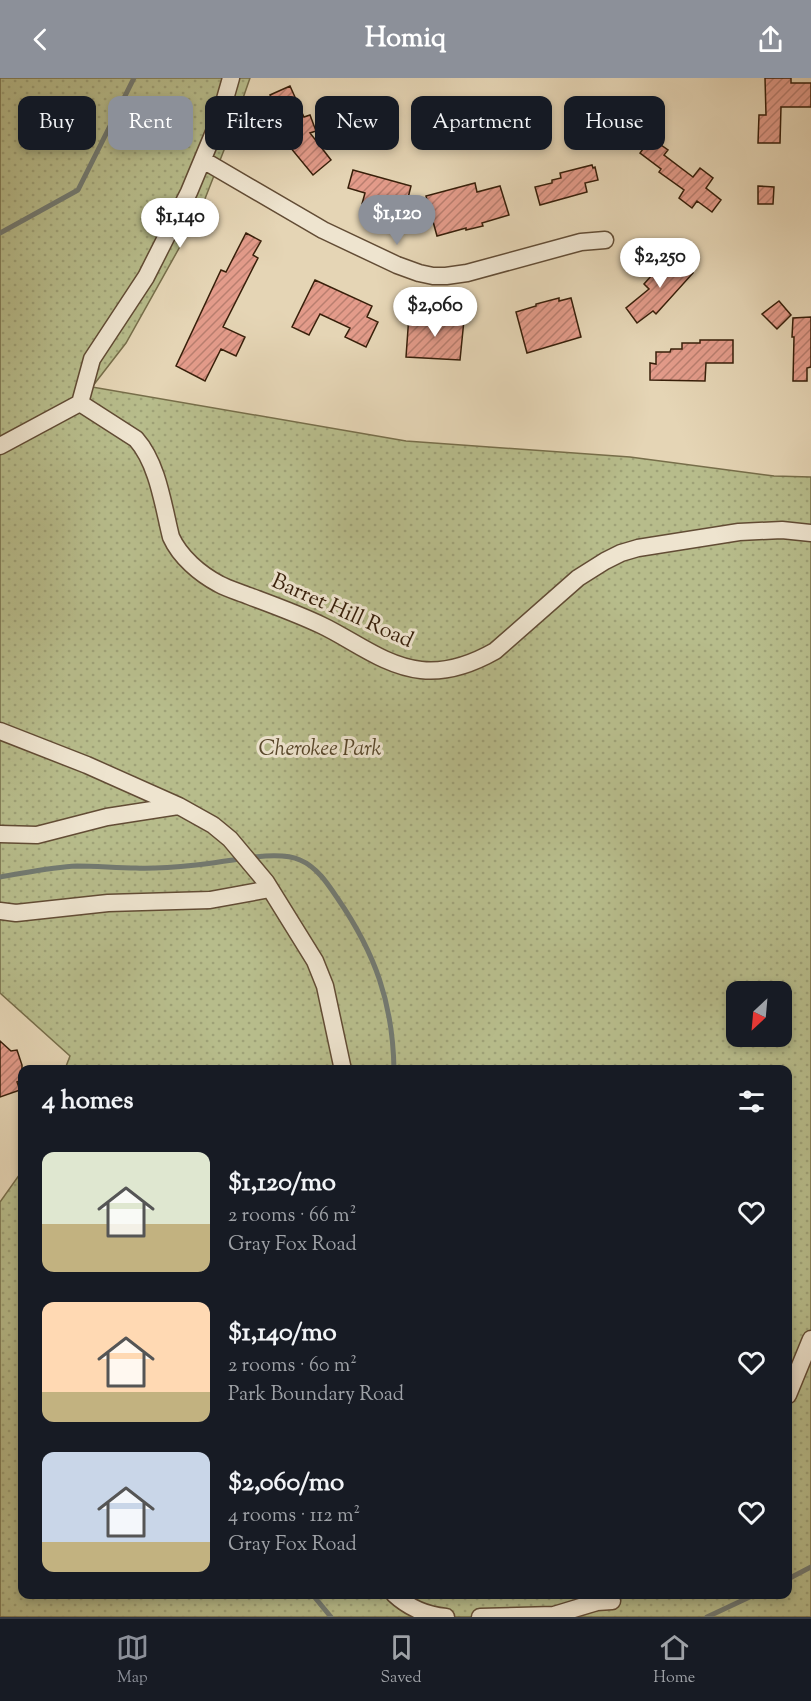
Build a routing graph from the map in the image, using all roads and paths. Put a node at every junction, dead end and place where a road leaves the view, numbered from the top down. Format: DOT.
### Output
graph roads {
  1 [pos="231,78"];
  2 [pos="202,160"];
  3 [pos="605,240"];
  4 [pos="80,403"];
  5 [pos="0,446"];
  6 [pos="811,533"];
  7 [pos="0,731"];
  8 [pos="179,806"];
  9 [pos="0,834"];
  10 [pos="268,886"];
  11 [pos="0,911"];
  12 [pos="342,1065"];
  13 [pos="811,1339"];
  14 [pos="792,1385"];
  15 [pos="401,1599"];
  16 [pos="615,1604"];
  17 [pos="557,1616"];
  18 [pos="446,1617"];
  19 [pos="480,1617"];
  1 -- 2 [label="street"];
  2 -- 3 [label="street"];
  2 -- 4 [label="street"];
  4 -- 5 [label="street"];
  4 -- 6 [label="street, Barret Hill Road"];
  7 -- 8 [label="street"];
  8 -- 9 [label="street"];
  8 -- 10 [label="street"];
  10 -- 11 [label="street"];
  10 -- 12 [label="street"];
  13 -- 14 [label="street"];
  15 -- 18 [label="street"];
  16 -- 17 [label="street"];
  17 -- 19 [label="street"];
}
